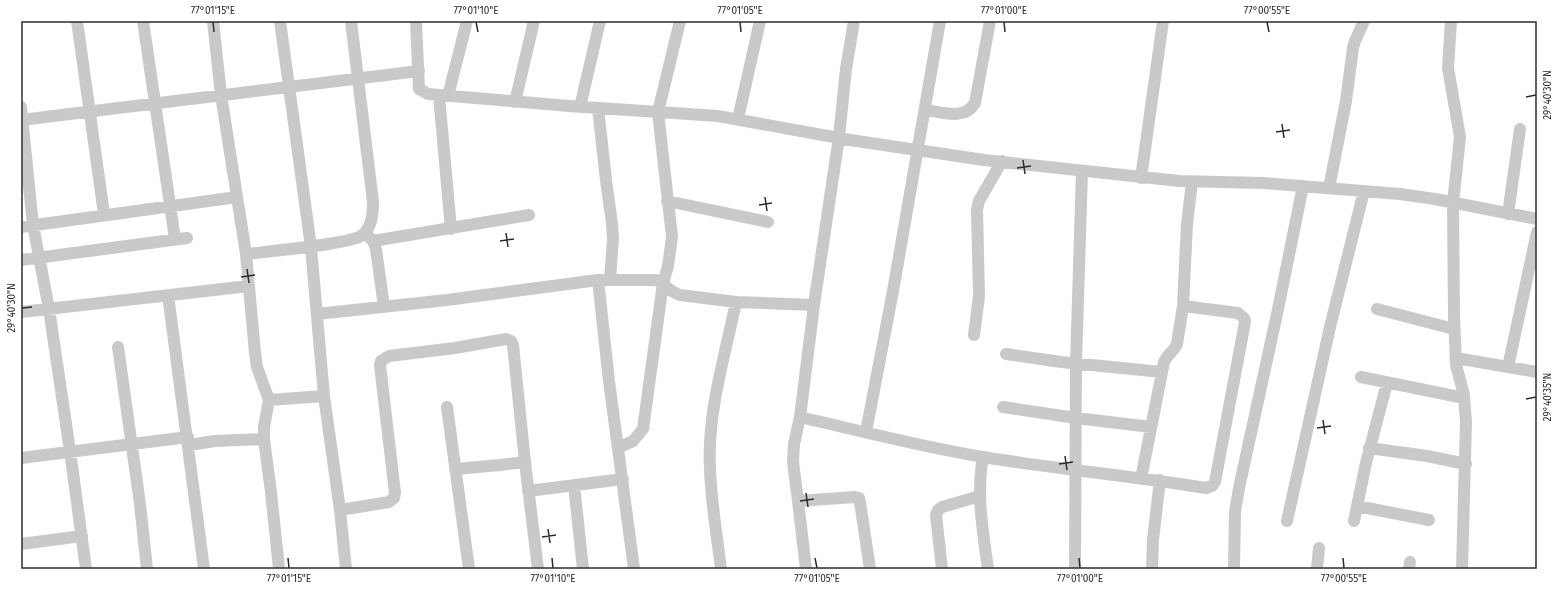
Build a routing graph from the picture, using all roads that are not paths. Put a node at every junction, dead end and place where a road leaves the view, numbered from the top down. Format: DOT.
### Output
graph roads {
  1 [pos="77,21"];
  2 [pos="143,21"];
  3 [pos="213,21"];
  4 [pos="280,21"];
  5 [pos="351,21"];
  6 [pos="416,21"];
  7 [pos="467,21"];
  8 [pos="534,21"];
  9 [pos="600,21"];
  10 [pos="680,21"];
  11 [pos="760,21"];
  12 [pos="854,21"];
  13 [pos="940,21"];
  14 [pos="990,21"];
  15 [pos="1163,21"];
  16 [pos="1364,21"];
  17 [pos="1451,21"];
  18 [pos="419,71"];
  19 [pos="359,79"];
  20 [pos="288,87"];
  21 [pos="221,95"];
  22 [pos="444,96"];
  23 [pos="515,102"];
  24 [pos="156,104"];
  25 [pos="21,107"];
  26 [pos="580,107"];
  27 [pos="598,108"];
  28 [pos="925,110"];
  29 [pos="89,112"];
  30 [pos="658,112"];
  31 [pos="738,119"];
  32 [pos="22,120"];
  33 [pos="1520,129"];
  34 [pos="838,137"];
  35 [pos="918,150"];
  36 [pos="1002,161"];
  37 [pos="1082,171"];
  38 [pos="1141,178"];
  39 [pos="1192,182"];
  40 [pos="1303,186"];
  41 [pos="1329,188"];
  42 [pos="1364,191"];
  43 [pos="237,197"];
  44 [pos="668,201"];
  45 [pos="1453,203"];
  46 [pos="170,206"];
  47 [pos="104,214"];
  48 [pos="1508,214"];
  49 [pos="529,215"];
  50 [pos="1537,220"];
  51 [pos="768,222"];
  52 [pos="33,225"];
  53 [pos="21,227"];
  54 [pos="451,228"];
  55 [pos="1537,232"];
  56 [pos="369,237"];
  57 [pos="311,247"];
  58 [pos="246,254"];
  59 [pos="39,258"];
  60 [pos="21,260"];
  61 [pos="604,280"];
  62 [pos="663,283"];
  63 [pos="248,286"];
  64 [pos="168,294"];
  65 [pos="736,302"];
  66 [pos="814,305"];
  67 [pos="1183,306"];
  68 [pos="384,307"];
  69 [pos="49,309"];
  70 [pos="1377,309"];
  71 [pos="21,312"];
  72 [pos="317,314"];
  73 [pos="1454,329"];
  74 [pos="974,335"];
  75 [pos="118,347"];
  76 [pos="1006,354"];
  77 [pos="1456,358"];
  78 [pos="1076,363"];
  79 [pos="1508,367"];
  80 [pos="1162,372"];
  81 [pos="1537,372"];
  82 [pos="1362,377"];
  83 [pos="1387,383"];
  84 [pos="324,396"];
  85 [pos="1464,398"];
  86 [pos="269,400"];
  87 [pos="447,407"];
  88 [pos="1003,407"];
  89 [pos="800,417"];
  90 [pos="1076,418"];
  91 [pos="1151,427"];
  92 [pos="866,432"];
  93 [pos="264,439"];
  94 [pos="188,441"];
  95 [pos="131,444"];
  96 [pos="618,448"];
  97 [pos="1369,448"];
  98 [pos="70,451"];
  99 [pos="983,457"];
  100 [pos="21,458"];
  101 [pos="525,462"];
  102 [pos="1466,464"];
  103 [pos="455,469"];
  104 [pos="1075,470"];
  105 [pos="623,479"];
  106 [pos="1141,479"];
  107 [pos="1160,480"];
  108 [pos="574,485"];
  109 [pos="528,491"];
  110 [pos="980,496"];
  111 [pos="798,501"];
  112 [pos="1357,506"];
  113 [pos="340,510"];
  114 [pos="1429,520"];
  115 [pos="1287,521"];
  116 [pos="1354,521"];
  117 [pos="82,536"];
  118 [pos="21,544"];
  119 [pos="1319,548"];
  120 [pos="86,569"];
  121 [pos="146,569"];
  122 [pos="204,569"];
  123 [pos="280,569"];
  124 [pos="346,569"];
  125 [pos="469,569"];
  126 [pos="538,569"];
  127 [pos="583,569"];
  128 [pos="634,569"];
  129 [pos="721,569"];
  130 [pos="806,569"];
  131 [pos="870,569"];
  132 [pos="942,569"];
  133 [pos="988,569"];
  134 [pos="1075,569"];
  135 [pos="1152,569"];
  136 [pos="1234,569"];
  137 [pos="1318,569"];
  138 [pos="1462,569"];
  1 -- 29 [label="street"];
  2 -- 24 [label="street"];
  3 -- 21 [label="street"];
  4 -- 20 [label="street"];
  5 -- 19 [label="street"];
  6 -- 18 [label="street"];
  7 -- 22 [label="street"];
  8 -- 23 [label="street"];
  9 -- 26 [label="street"];
  10 -- 30 [label="street"];
  11 -- 31 [label="street"];
  12 -- 34 [label="street"];
  13 -- 28 [label="street"];
  14 -- 28 [label="street"];
  15 -- 38 [label="street"];
  16 -- 41 [label="street"];
  17 -- 45 [label="street"];
  18 -- 19 [label="street"];
  18 -- 22 [label="street"];
  19 -- 20 [label="street"];
  19 -- 56 [label="street"];
  20 -- 21 [label="street"];
  20 -- 57 [label="street"];
  21 -- 24 [label="street"];
  21 -- 43 [label="street"];
  22 -- 23 [label="street"];
  22 -- 54 [label="street"];
  23 -- 26 [label="street"];
  24 -- 29 [label="street"];
  24 -- 46 [label="street"];
  25 -- 32 [label="street"];
  26 -- 27 [label="street"];
  27 -- 30 [label="street"];
  27 -- 61 [label="street"];
  28 -- 35 [label="street"];
  29 -- 32 [label="street"];
  29 -- 47 [label="street"];
  30 -- 31 [label="street"];
  30 -- 44 [label="street"];
  31 -- 34 [label="street"];
  32 -- 52 [label="street"];
  33 -- 48 [label="street"];
  34 -- 35 [label="street"];
  34 -- 66 [label="street"];
  35 -- 36 [label="street"];
  35 -- 92 [label="street"];
  36 -- 37 [label="street"];
  36 -- 74 [label="street"];
  37 -- 38 [label="street"];
  37 -- 78 [label="street"];
  38 -- 39 [label="street"];
  39 -- 40 [label="street"];
  39 -- 67 [label="street"];
  40 -- 41 [label="street"];
  40 -- 136 [label="street"];
  41 -- 42 [label="street"];
  42 -- 45 [label="street"];
  42 -- 115 [label="street"];
  43 -- 46 [label="street"];
  43 -- 58 [label="street"];
  44 -- 51 [label="street"];
  44 -- 62 [label="street"];
  45 -- 48 [label="street"];
  45 -- 73 [label="street"];
  46 -- 47 [label="street"];
  46 -- 59 [label="street"];
  47 -- 52 [label="street"];
  48 -- 50 [label="street"];
  49 -- 54 [label="street"];
  52 -- 53 [label="street"];
  52 -- 59 [label="street"];
  54 -- 56 [label="street"];
  55 -- 79 [label="street"];
  56 -- 57 [label="street"];
  56 -- 68 [label="street"];
  57 -- 58 [label="street"];
  57 -- 72 [label="street"];
  58 -- 63 [label="street"];
  59 -- 60 [label="street"];
  59 -- 69 [label="street"];
  61 -- 62 [label="street"];
  61 -- 68 [label="street"];
  61 -- 96 [label="street"];
  62 -- 65 [label="street"];
  62 -- 96 [label="street"];
  63 -- 64 [label="street"];
  63 -- 86 [label="street"];
  64 -- 69 [label="street"];
  64 -- 94 [label="street"];
  65 -- 66 [label="street"];
  65 -- 129 [label="street"];
  66 -- 89 [label="street"];
  67 -- 80 [label="street"];
  67 -- 107 [label="street"];
  68 -- 72 [label="street"];
  69 -- 71 [label="street"];
  69 -- 98 [label="street"];
  70 -- 73 [label="street"];
  72 -- 84 [label="street"];
  73 -- 77 [label="street"];
  75 -- 95 [label="street"];
  76 -- 78 [label="street"];
  77 -- 79 [label="street"];
  77 -- 85 [label="street"];
  78 -- 80 [label="street"];
  78 -- 90 [label="street"];
  79 -- 81 [label="street"];
  80 -- 91 [label="street"];
  82 -- 83 [label="street"];
  83 -- 85 [label="street"];
  83 -- 97 [label="street"];
  84 -- 86 [label="street"];
  84 -- 113 [label="street"];
  85 -- 102 [label="street"];
  86 -- 93 [label="street"];
  87 -- 103 [label="street"];
  88 -- 90 [label="street"];
  89 -- 92 [label="street"];
  89 -- 111 [label="street"];
  90 -- 91 [label="street"];
  90 -- 104 [label="street"];
  91 -- 106 [label="street"];
  92 -- 99 [label="street"];
  93 -- 94 [label="street"];
  93 -- 123 [label="street"];
  94 -- 95 [label="street"];
  94 -- 122 [label="street"];
  95 -- 98 [label="street"];
  95 -- 121 [label="street"];
  96 -- 105 [label="street"];
  97 -- 102 [label="street"];
  97 -- 112 [label="street"];
  98 -- 100 [label="street"];
  98 -- 117 [label="street"];
  99 -- 104 [label="street"];
  99 -- 110 [label="street"];
  101 -- 103 [label="street"];
  101 -- 109 [label="street"];
  101 -- 113 [label="street"];
  102 -- 138 [label="street"];
  103 -- 125 [label="street"];
  104 -- 106 [label="street"];
  104 -- 134 [label="street"];
  105 -- 108 [label="street"];
  105 -- 128 [label="street"];
  106 -- 107 [label="street"];
  107 -- 135 [label="street"];
  108 -- 109 [label="street"];
  108 -- 127 [label="street"];
  109 -- 126 [label="street"];
  110 -- 132 [label="street"];
  110 -- 133 [label="street"];
  111 -- 130 [label="street"];
  111 -- 131 [label="street"];
  112 -- 114 [label="street"];
  112 -- 116 [label="street"];
  113 -- 124 [label="street"];
  117 -- 118 [label="street"];
  117 -- 120 [label="street"];
  119 -- 137 [label="street"];
}
